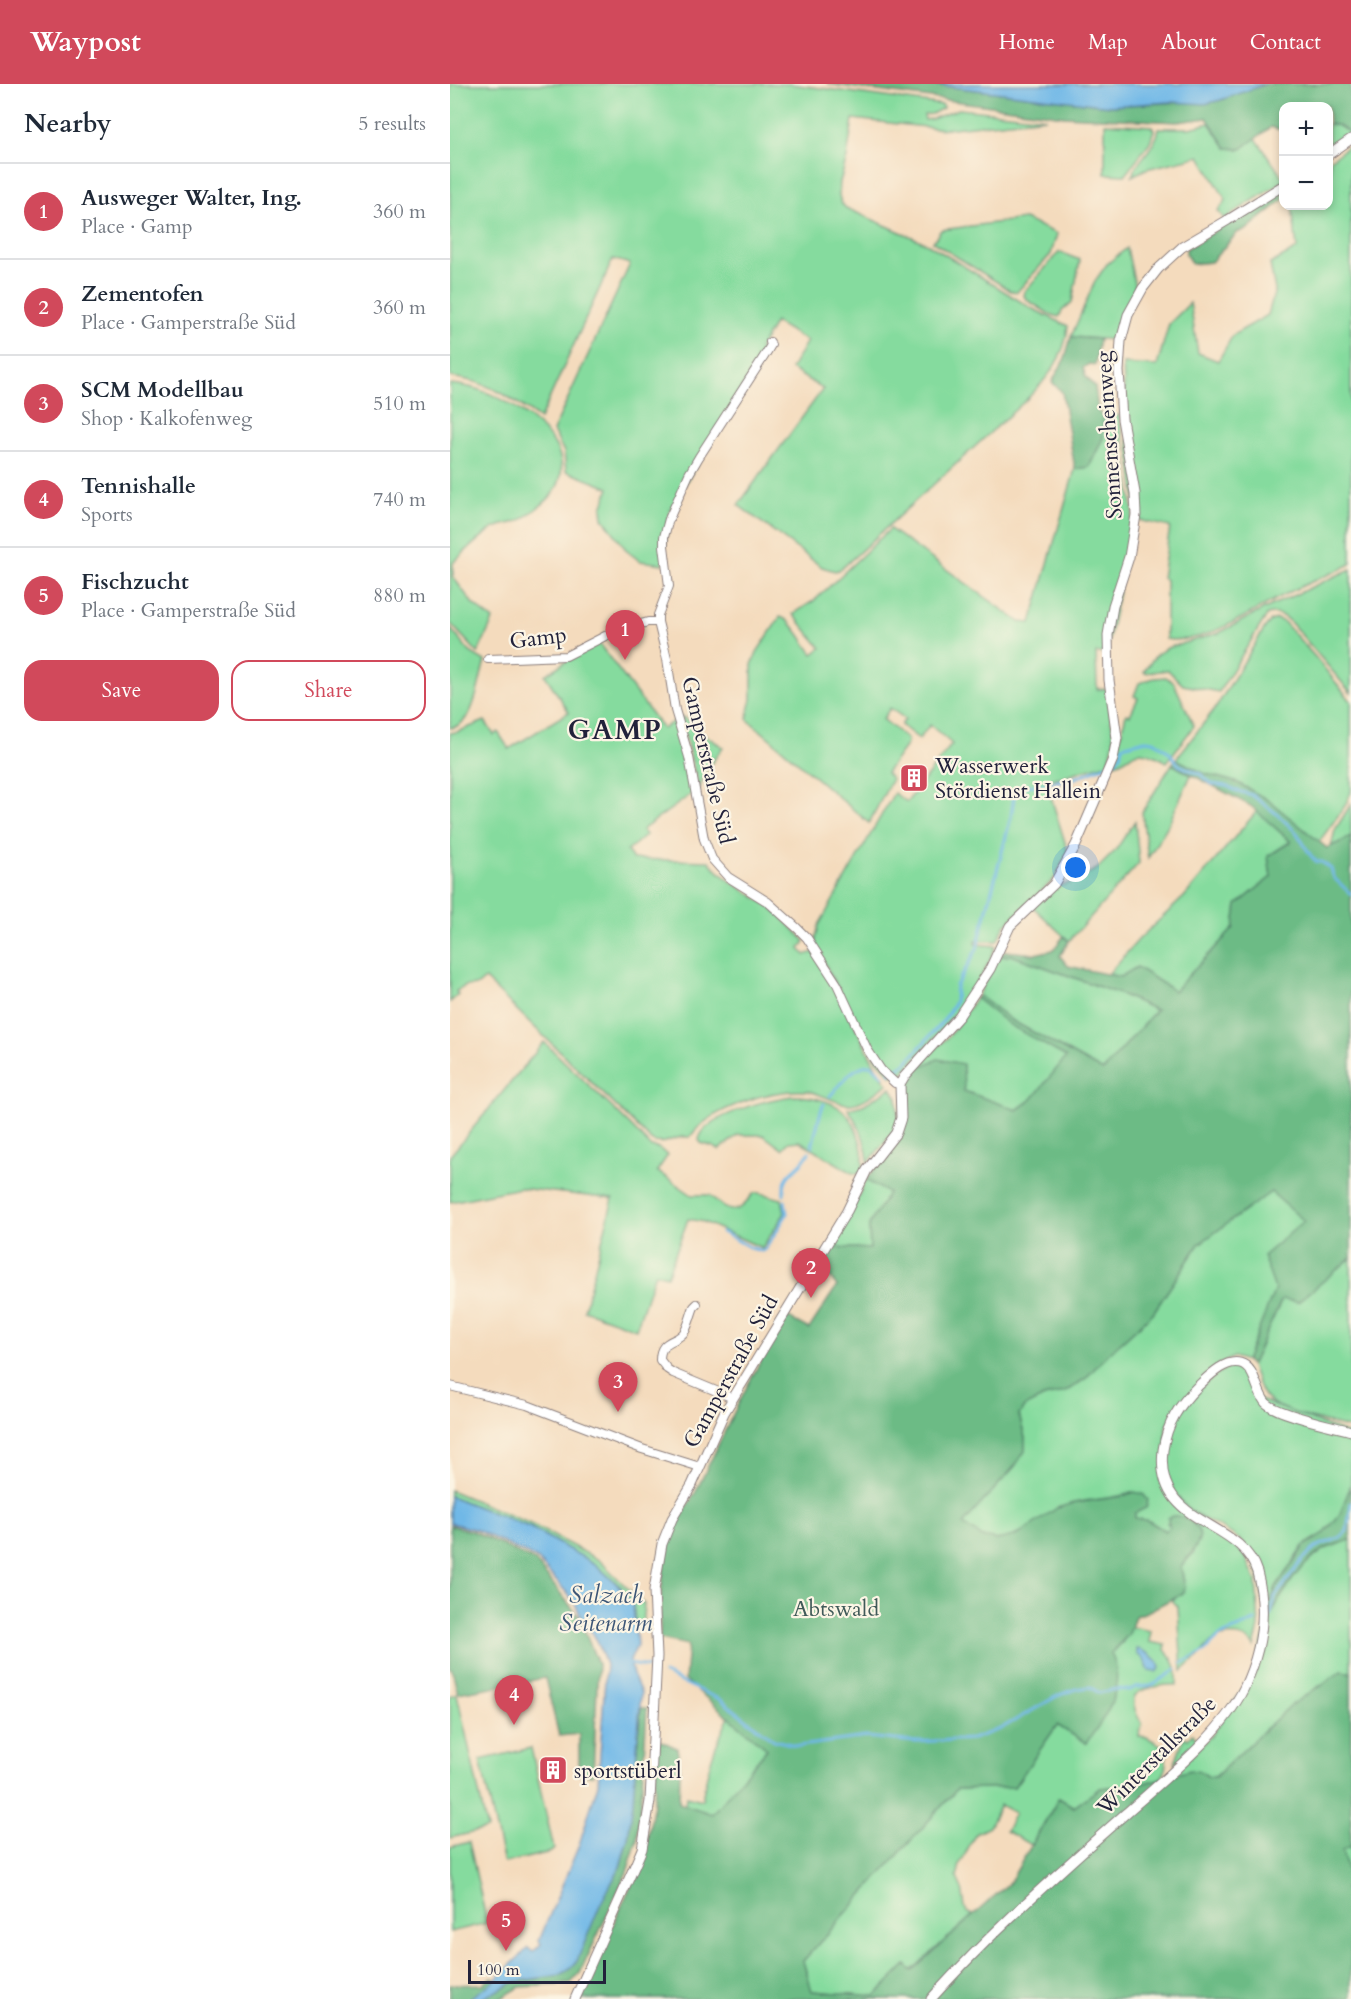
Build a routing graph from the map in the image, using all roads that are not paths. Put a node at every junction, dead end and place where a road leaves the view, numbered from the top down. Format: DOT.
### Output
graph roads {
  1 [pos="1351,139"];
  2 [pos="1333,152"];
  3 [pos="1279,188"];
  4 [pos="770,342"];
  5 [pos="658,622"];
  6 [pos="488,659"];
  7 [pos="900,1084"];
  8 [pos="697,1304"];
  9 [pos="450,1386"];
  10 [pos="733,1398"];
  11 [pos="1351,1431"];
  12 [pos="699,1467"];
  13 [pos="575,1999"];
  14 [pos="931,1999"];
  1 -- 2 [label="street"];
  3 -- 7 [label="street, Sonnenscheinweg"];
  4 -- 5 [label="street, Gamperstraße Süd"];
  5 -- 6 [label="street, Gamp"];
  5 -- 7 [label="street, Gamperstraße Süd"];
  7 -- 10 [label="street, Gamperstraße Süd"];
  8 -- 10 [label="street"];
  9 -- 12 [label="street"];
  10 -- 12 [label="street, Gamperstraße Süd"];
  11 -- 14 [label="street, Winterstallstraße"];
  12 -- 13 [label="street, Gamperstraße Süd"];
}
